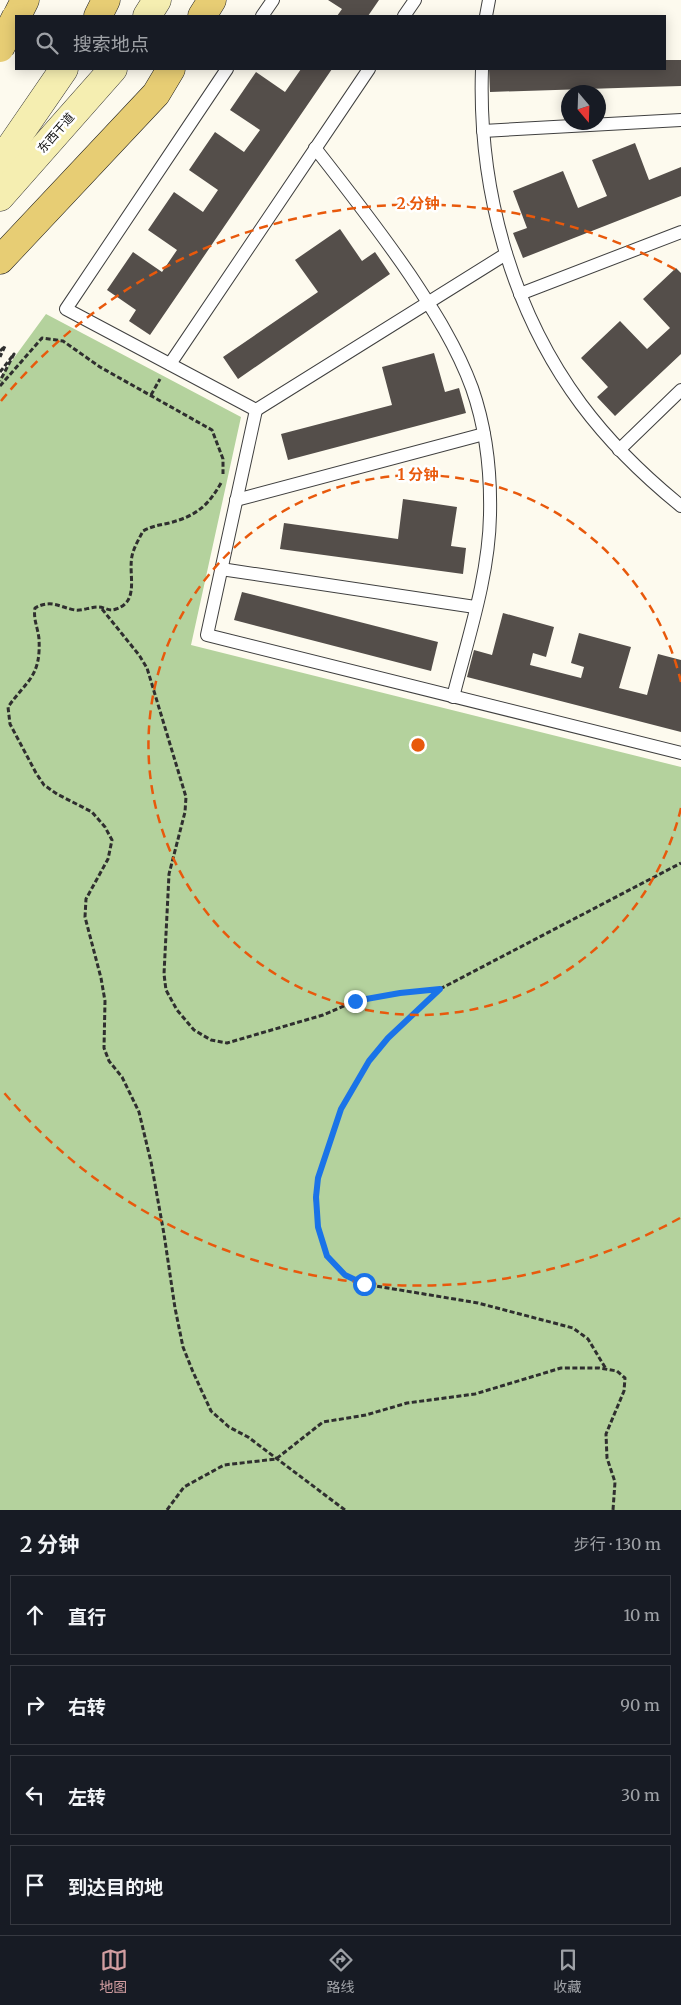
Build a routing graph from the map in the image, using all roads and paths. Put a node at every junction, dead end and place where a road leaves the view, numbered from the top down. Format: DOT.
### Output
graph roads {
  1 [pos="25,0"];
  2 [pos="106,0"];
  3 [pos="112,0"];
  4 [pos="157,0"];
  5 [pos="212,0"];
  6 [pos="273,0"];
  7 [pos="415,0"];
  8 [pos="489,0"];
  9 [pos="17,15"];
  10 [pos="99,15"];
  11 [pos="100,15"];
  12 [pos="148,15"];
  13 [pos="203,15"];
  14 [pos="263,15"];
  15 [pos="405,15"];
  16 [pos="486,15"];
  17 [pos="15,19"];
  18 [pos="0,48"];
  19 [pos="63,70"];
  20 [pos="112,70"];
  21 [pos="170,70"];
  22 [pos="226,70"];
  23 [pos="368,70"];
  24 [pos="482,70"];
  25 [pos="681,120"];
  26 [pos="483,130"];
  27 [pos="315,148"];
  28 [pos="0,162"];
  29 [pos="0,197"];
  30 [pos="681,232"];
  31 [pos="4,248"];
  32 [pos="506,254"];
  33 [pos="520,294"];
  34 [pos="428,302"];
  35 [pos="0,351"];
  36 [pos="0,357"];
  37 [pos="170,364"];
  38 [pos="0,372"];
  39 [pos="0,381"];
  40 [pos="0,386"];
  41 [pos="681,390"];
  42 [pos="256,410"];
  43 [pos="484,434"];
  44 [pos="618,450"];
  45 [pos="236,500"];
  46 [pos="681,506"];
  47 [pos="222,569"];
  48 [pos="100,607"];
  49 [pos="475,607"];
  50 [pos="453,696"];
  51 [pos="681,753"];
  52 [pos="681,863"];
  53 [pos="440,989"];
  54 [pos="606,1369"];
  55 [pos="276,1459"];
  56 [pos="167,1510"];
  57 [pos="346,1510"];
  58 [pos="613,1510"];
  1 -- 9 [label="main road"];
  2 -- 10 [label="main road"];
  3 -- 11 [label="main road"];
  4 -- 12 [label="main road"];
  5 -- 13 [label="main road"];
  6 -- 14 [label="lane"];
  7 -- 15 [label="lane"];
  8 -- 16 [label="lane"];
  17 -- 18 [label="main road, bridge"];
  19 -- 28 [label="main road"];
  20 -- 29 [label="main road, 东西干道"];
  21 -- 31 [label="main road"];
  22 -- 37 [label="lane"];
  23 -- 27 [label="lane"];
  24 -- 26 [label="lane"];
  25 -- 26 [label="lane"];
  26 -- 32 [label="lane"];
  27 -- 34 [label="lane"];
  27 -- 37 [label="lane"];
  30 -- 33 [label="lane"];
  32 -- 33 [label="lane"];
  32 -- 34 [label="lane"];
  33 -- 44 [label="lane"];
  34 -- 42 [label="lane"];
  34 -- 43 [label="lane"];
  35 -- 36 [label="path"];
  37 -- 42 [label="lane"];
  38 -- 39 [label="path"];
  40 -- 48 [label="path"];
  41 -- 44 [label="lane"];
  42 -- 45 [label="lane"];
  43 -- 45 [label="lane"];
  43 -- 49 [label="lane"];
  44 -- 46 [label="lane"];
  45 -- 47 [label="lane"];
  47 -- 49 [label="lane"];
  47 -- 50 [label="lane"];
  48 -- 53 [label="path"];
  48 -- 55 [label="path"];
  49 -- 50 [label="lane"];
  50 -- 51 [label="lane"];
  52 -- 53 [label="path"];
  53 -- 54 [label="path"];
  54 -- 55 [label="path"];
  54 -- 58 [label="path"];
  55 -- 56 [label="path"];
  55 -- 57 [label="path"];
}
